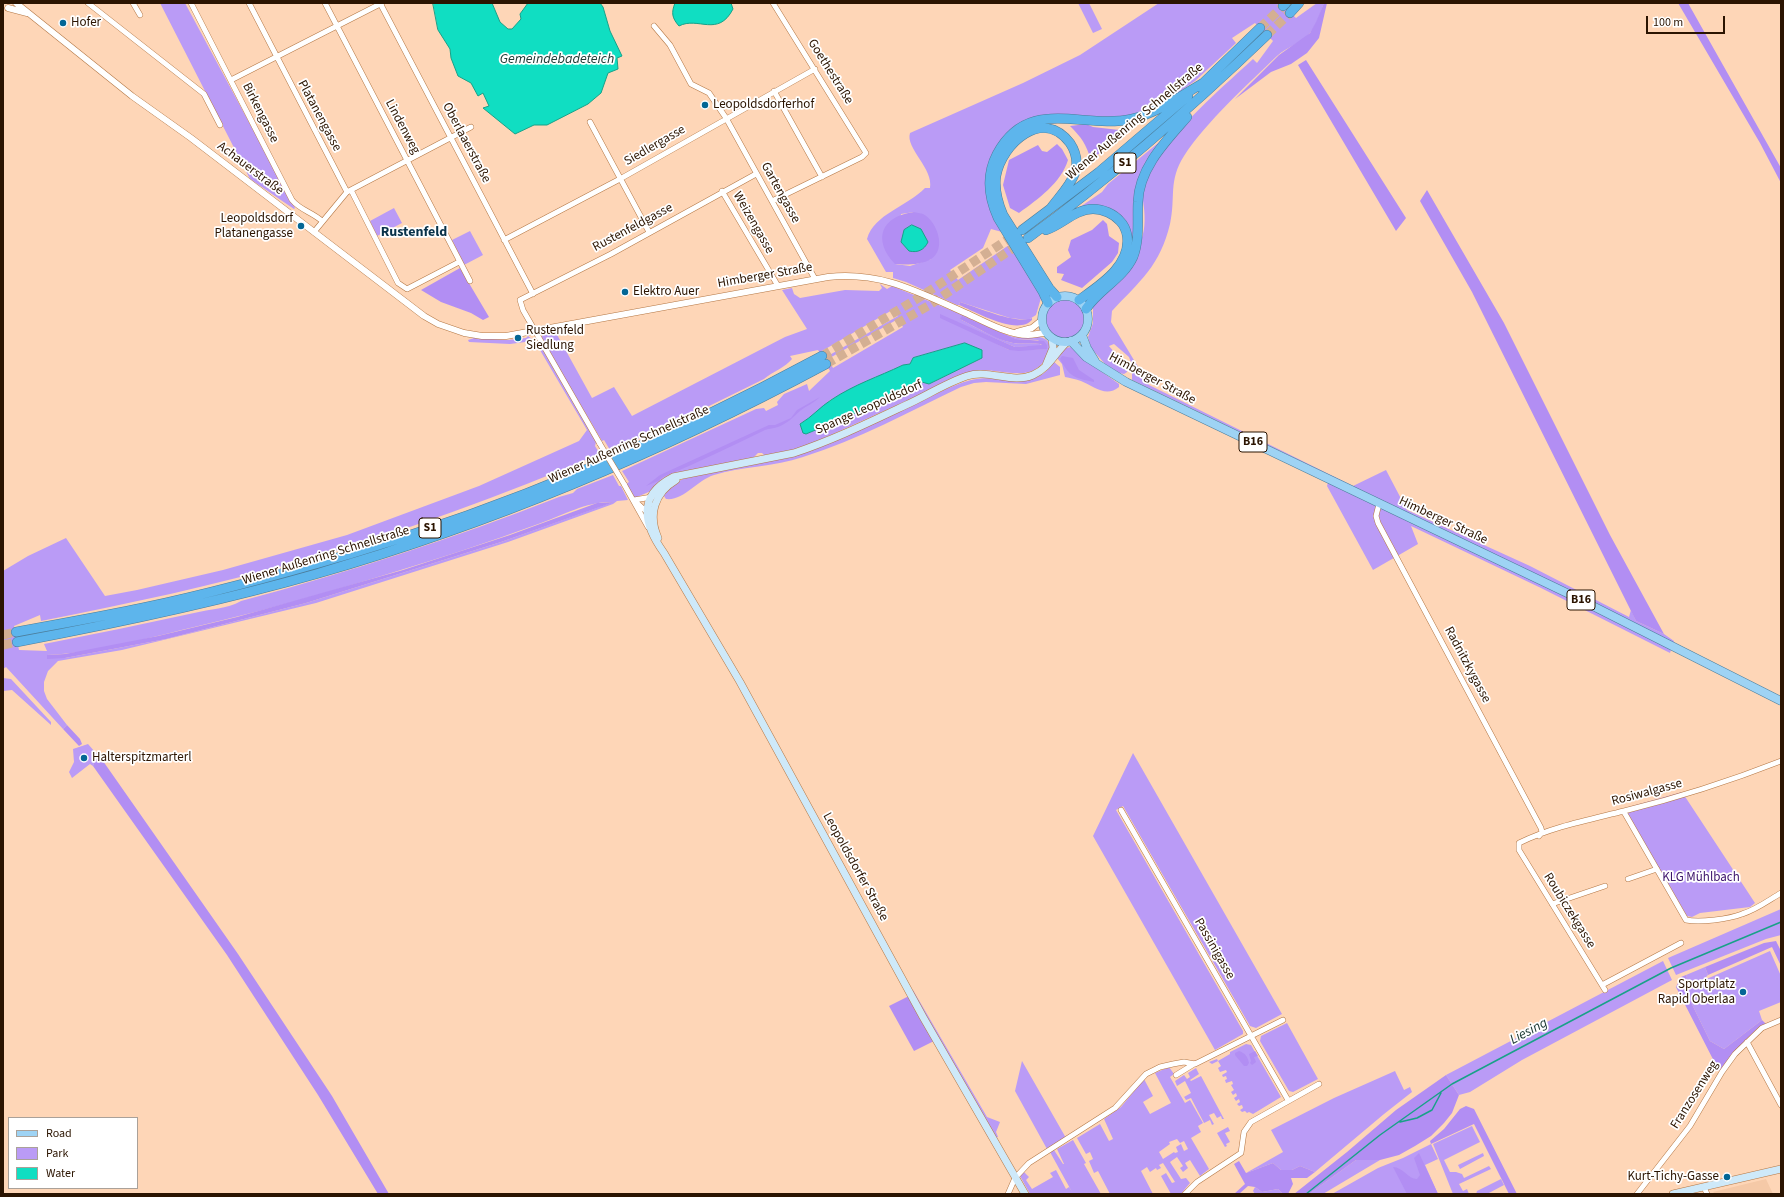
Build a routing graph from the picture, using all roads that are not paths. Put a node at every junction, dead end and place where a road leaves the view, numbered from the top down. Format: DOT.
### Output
graph roads {
  1 [pos="16,3"];
  2 [pos="88,3"];
  3 [pos="133,3"];
  4 [pos="191,3"];
  5 [pos="250,3"];
  6 [pos="325,3"];
  7 [pos="380,3"];
  8 [pos="773,3"];
  9 [pos="1299,3"];
  10 [pos="8,7"];
  11 [pos="27,13"];
  12 [pos="1290,13"];
  13 [pos="140,15"];
  14 [pos="337,26"];
  15 [pos="654,26"];
  16 [pos="1260,28"];
  17 [pos="1267,35"];
  18 [pos="276,56"];
  19 [pos="815,69"];
  20 [pos="231,80"];
  21 [pos="1203,83"];
  22 [pos="1212,88"];
  23 [pos="774,91"];
  24 [pos="726,118"];
  25 [pos="590,122"];
  26 [pos="220,125"];
  27 [pos="471,128"];
  28 [pos="450,138"];
  29 [pos="407,160"];
  30 [pos="756,174"];
  31 [pos="822,177"];
  32 [pos="620,179"];
  33 [pos="349,191"];
  34 [pos="722,191"];
  35 [pos="772,201"];
  36 [pos="1051,208"];
  37 [pos="322,221"];
  38 [pos="1022,230"];
  39 [pos="314,232"];
  40 [pos="649,232"];
  41 [pos="504,240"];
  42 [pos="459,262"];
  43 [pos="815,279"];
  44 [pos="470,281"];
  45 [pos="778,286"];
  46 [pos="533,294"];
  47 [pos="1057,297"];
  48 [pos="520,300"];
  49 [pos="1079,300"];
  50 [pos="1048,303"];
  51 [pos="1086,309"];
  52 [pos="1042,320"];
  53 [pos="535,331"];
  54 [pos="1015,332"];
  55 [pos="464,333"];
  56 [pos="1049,335"];
  57 [pos="1082,335"];
  58 [pos="1069,342"];
  59 [pos="822,356"];
  60 [pos="1095,362"];
  61 [pos="826,364"];
  62 [pos="1046,365"];
  63 [pos="654,498"];
  64 [pos="634,500"];
  65 [pos="1379,504"];
  66 [pos="650,515"];
  67 [pos="650,529"];
  68 [pos="664,552"];
  69 [pos="16,632"];
  70 [pos="17,642"];
  71 [pos="1781,701"];
  72 [pos="1781,761"];
  73 [pos="1121,810"];
  74 [pos="1624,812"];
  75 [pos="1539,836"];
  76 [pos="1519,843"];
  77 [pos="1657,869"];
  78 [pos="1628,878"];
  79 [pos="1605,886"];
  80 [pos="1781,893"];
  81 [pos="1552,904"];
  82 [pos="1681,943"];
  83 [pos="1283,1020"];
  84 [pos="1781,1020"];
  85 [pos="1251,1036"];
  86 [pos="1747,1042"];
  87 [pos="1195,1064"];
  88 [pos="1176,1075"];
  89 [pos="1319,1084"];
  90 [pos="1288,1100"];
  91 [pos="1781,1105"];
  92 [pos="1781,1169"];
  93 [pos="1015,1178"];
  94 [pos="1704,1187"];
  95 [pos="1008,1194"];
  96 [pos="1025,1194"];
  97 [pos="1185,1194"];
  98 [pos="1637,1194"];
  99 [pos="1674,1194"];
  100 [pos="1707,1194"];
  1 -- 11 [label="street, Achauerstraße"];
  2 -- 26 [label="street"];
  3 -- 13 [label="street"];
  4 -- 20 [label="street, Birkengasse"];
  5 -- 18 [label="street, Platanengasse"];
  6 -- 14 [label="street, Lindenweg"];
  7 -- 14 [label="street"];
  7 -- 28 [label="street, Oberlaaerstraße"];
  8 -- 19 [label="street, Goethestraße"];
  9 -- 12 [label="highway"];
  10 -- 11 [label="street, Achauerstraße"];
  11 -- 39 [label="street, Achauerstraße"];
  14 -- 18 [label="street"];
  14 -- 29 [label="street, Lindenweg"];
  15 -- 24 [label="street, Gartengasse"];
  16 -- 21 [label="highway, Wiener Außenring Schnellstraße / S1"];
  17 -- 22 [label="highway, Wiener Außenring Schnellstraße / S1"];
  18 -- 20 [label="street"];
  18 -- 33 [label="street, Platanengasse"];
  19 -- 23 [label="street, Siedlergasse"];
  19 -- 31 [label="street, Goethestraße"];
  20 -- 37 [label="street, Birkengasse"];
  21 -- 36 [label="highway, Wiener Außenring Schnellstraße / S1"];
  21 -- 50 [label="highway"];
  22 -- 49 [label="highway, Wiener Außenring Schnellstraße / S1"];
  22 -- 51 [label="highway"];
  23 -- 24 [label="street, Siedlergasse"];
  23 -- 31 [label="street"];
  24 -- 30 [label="street, Gartengasse"];
  24 -- 32 [label="street, Siedlergasse"];
  25 -- 32 [label="street"];
  27 -- 28 [label="street"];
  28 -- 29 [label="street"];
  28 -- 41 [label="street, Oberlaaerstraße"];
  29 -- 33 [label="street"];
  29 -- 42 [label="street, Lindenweg"];
  30 -- 34 [label="street, Rustenfeldgasse"];
  30 -- 35 [label="street, Gartengasse"];
  31 -- 35 [label="street"];
  32 -- 40 [label="street"];
  32 -- 41 [label="street, Siedlergasse"];
  33 -- 37 [label="street"];
  33 -- 42 [label="street, Platanengasse"];
  34 -- 40 [label="street, Rustenfeldgasse"];
  34 -- 45 [label="street, Weizengasse"];
  35 -- 43 [label="street, Gartengasse"];
  36 -- 38 [label="highway, Wiener Außenring Schnellstraße / S1"];
  36 -- 47 [label="highway"];
  37 -- 39 [label="street"];
  39 -- 55 [label="street, Achauerstraße"];
  40 -- 46 [label="street, Rustenfeldgasse"];
  41 -- 46 [label="street, Oberlaaerstraße"];
  42 -- 44 [label="street, Lindenweg"];
  43 -- 45 [label="street, Himberger Straße"];
  43 -- 54 [label="street, Himberger Straße"];
  45 -- 53 [label="street, Himberger Straße"];
  46 -- 48 [label="street, Rustenfeldgasse"];
  47 -- 49 [label="main road"];
  47 -- 50 [label="main road"];
  48 -- 53 [label="street, Leopoldsdorfer Straße"];
  49 -- 51 [label="main road"];
  50 -- 52 [label="main road"];
  51 -- 57 [label="main road"];
  52 -- 54 [label="street"];
  52 -- 56 [label="main road"];
  53 -- 55 [label="street, Himberger Straße"];
  53 -- 64 [label="street, Leopoldsdorfer Straße, bridge"];
  54 -- 56 [label="street, Himberger Straße"];
  56 -- 58 [label="main road"];
  56 -- 62 [label="main road"];
  57 -- 58 [label="main road"];
  57 -- 60 [label="main road, Himberger Straße / B16"];
  58 -- 60 [label="main road, Himberger Straße / B16"];
  58 -- 62 [label="main road, Spange Leopoldsdorf"];
  59 -- 69 [label="highway, Wiener Außenring Schnellstraße / S1"];
  60 -- 65 [label="main road, Himberger Straße / B16"];
  61 -- 70 [label="highway, Wiener Außenring Schnellstraße / S1"];
  62 -- 63 [label="main road, Spange Leopoldsdorf"];
  63 -- 64 [label="street"];
  63 -- 66 [label="main road, Spange Leopoldsdorf"];
  64 -- 66 [label="street, Leopoldsdorfer Straße"];
  64 -- 67 [label="street, Leopoldsdorfer Straße"];
  65 -- 71 [label="main road, Himberger Straße / B16"];
  65 -- 75 [label="street, Radnitzkygasse"];
  66 -- 67 [label="main road, Leopoldsdorfer Straße"];
  66 -- 68 [label="main road, Leopoldsdorfer Straße"];
  67 -- 68 [label="main road, Leopoldsdorfer Straße"];
  68 -- 93 [label="main road, Leopoldsdorfer Straße"];
  72 -- 74 [label="street, Rosiwalgasse"];
  73 -- 85 [label="street, Passinigasse"];
  74 -- 75 [label="street, Rosiwalgasse"];
  74 -- 77 [label="street"];
  75 -- 76 [label="street, Rosiwalgasse"];
  76 -- 81 [label="street, Roubiczekgasse"];
  77 -- 78 [label="street"];
  77 -- 80 [label="street"];
  79 -- 81 [label="street"];
  81 -- 82 [label="street, Roubiczekgasse"];
  83 -- 85 [label="street"];
  84 -- 86 [label="street, Franzosenweg"];
  85 -- 87 [label="street"];
  85 -- 90 [label="street, Passinigasse"];
  86 -- 91 [label="street"];
  86 -- 98 [label="street, Franzosenweg"];
  87 -- 88 [label="street"];
  87 -- 93 [label="street"];
  89 -- 90 [label="street"];
  90 -- 97 [label="street"];
  92 -- 94 [label="main road"];
  93 -- 95 [label="street"];
  93 -- 96 [label="main road, Leopoldsdorfer Straße"];
  94 -- 99 [label="main road"];
  94 -- 100 [label="street"];
}
